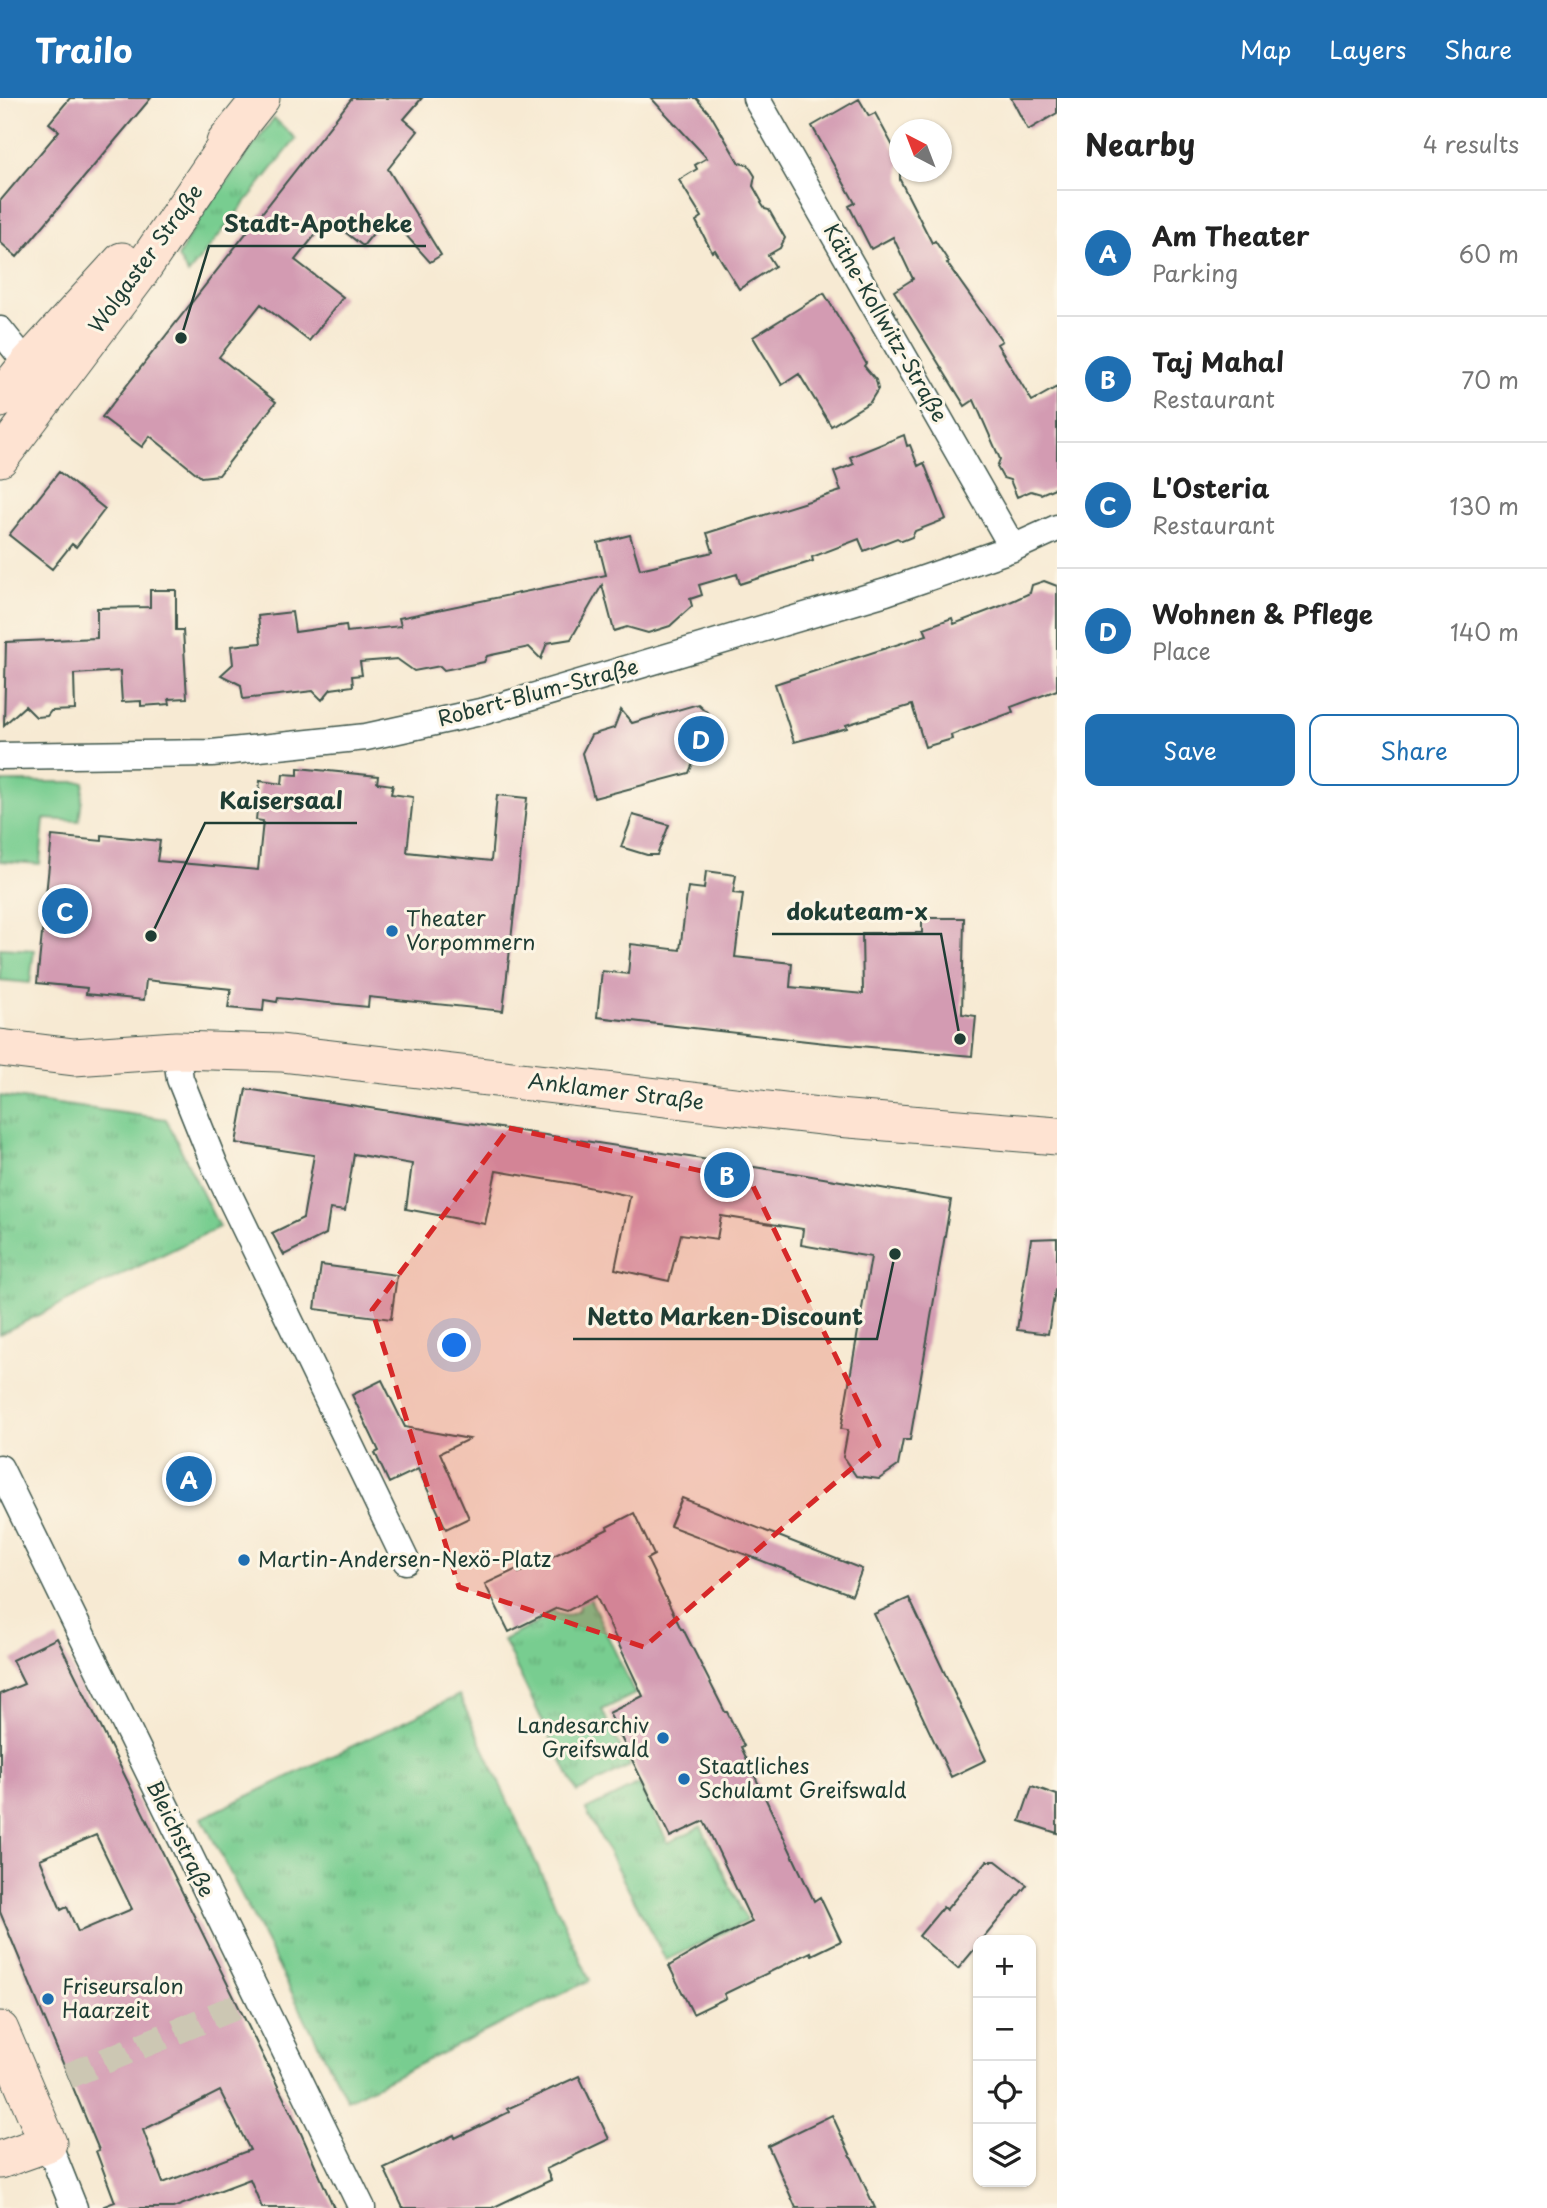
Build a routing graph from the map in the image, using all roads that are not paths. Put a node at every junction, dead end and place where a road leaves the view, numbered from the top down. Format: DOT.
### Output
graph roads {
  1 [pos="756,98"];
  2 [pos="251,111"];
  3 [pos="0,330"];
  4 [pos="38,377"];
  5 [pos="0,399"];
  6 [pos="0,458"];
  7 [pos="1057,528"];
  8 [pos="1013,548"];
  9 [pos="0,756"];
  10 [pos="0,1022"];
  11 [pos="0,1048"];
  12 [pos="176,1050"];
  13 [pos="1057,1136"];
  14 [pos="0,1468"];
  15 [pos="406,1561"];
  16 [pos="0,2030"];
  17 [pos="48,2143"];
  18 [pos="0,2160"];
  19 [pos="74,2208"];
  20 [pos="362,2208"];
  1 -- 8 [label="street, Käthe-Kollwitz-Straße"];
  2 -- 4 [label="main road, Wolgaster Straße"];
  3 -- 4 [label="street"];
  4 -- 5 [label="main road, Wolgaster Straße"];
  4 -- 6 [label="main road, Wolgaster Straße"];
  7 -- 8 [label="street, Robert-Blum-Straße"];
  8 -- 9 [label="street, Robert-Blum-Straße"];
  10 -- 12 [label="main road, Anklamer Straße"];
  11 -- 12 [label="main road, Anklamer Straße"];
  12 -- 13 [label="main road, Anklamer Straße"];
  12 -- 15 [label="street"];
  14 -- 20 [label="street, Bleichstraße"];
  16 -- 17 [label="main road"];
  17 -- 18 [label="main road"];
  17 -- 19 [label="street"];
}
